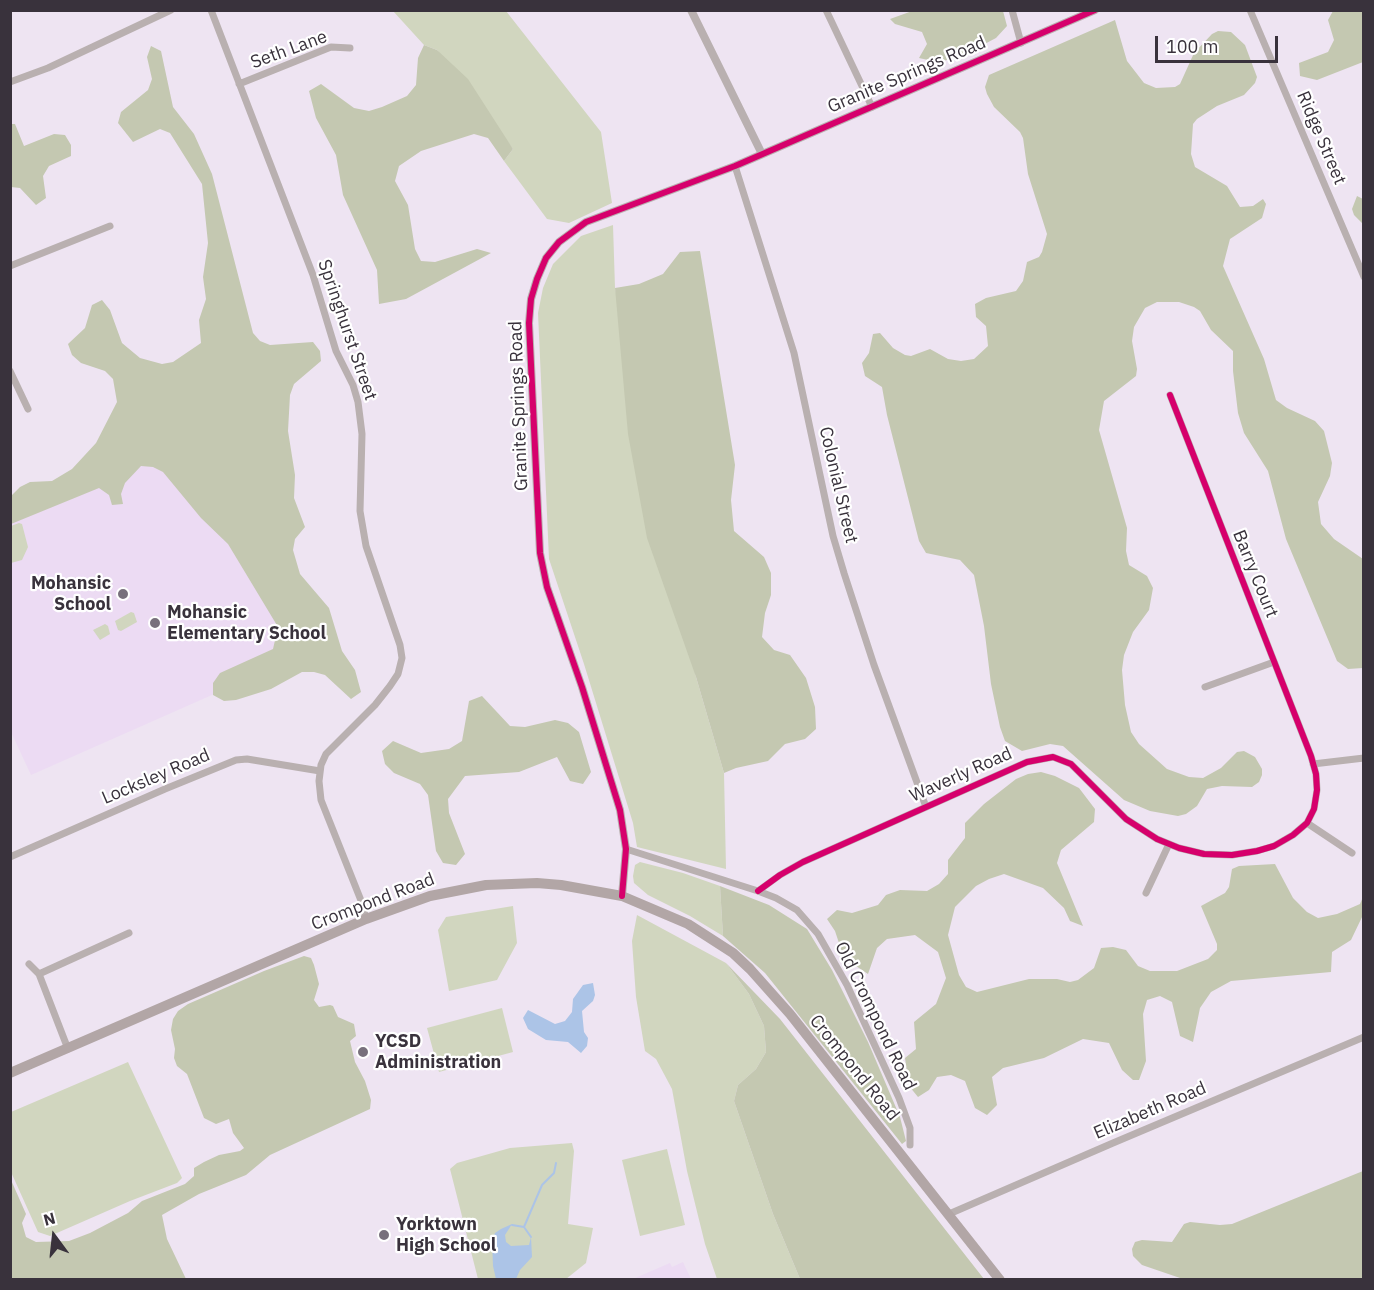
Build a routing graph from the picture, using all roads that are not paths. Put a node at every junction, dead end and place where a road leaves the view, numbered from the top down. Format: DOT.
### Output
graph roads {
  1 [pos="171,10"];
  2 [pos="211,10"];
  3 [pos="691,10"];
  4 [pos="826,10"];
  5 [pos="1012,10"];
  6 [pos="1095,10"];
  7 [pos="1250,10"];
  8 [pos="1021,43"];
  9 [pos="350,48"];
  10 [pos="10,82"];
  11 [pos="239,84"];
  12 [pos="872,106"];
  13 [pos="762,154"];
  14 [pos="735,166"];
  15 [pos="110,226"];
  16 [pos="10,266"];
  17 [pos="1364,277"];
  18 [pos="10,371"];
  19 [pos="1170,395"];
  20 [pos="27,409"];
  21 [pos="1274,662"];
  22 [pos="1205,687"];
  23 [pos="1364,758"];
  24 [pos="1313,764"];
  25 [pos="320,771"];
  26 [pos="926,807"];
  27 [pos="1306,823"];
  28 [pos="1169,844"];
  29 [pos="626,849"];
  30 [pos="1352,853"];
  31 [pos="10,857"];
  32 [pos="758,891"];
  33 [pos="1146,894"];
  34 [pos="622,896"];
  35 [pos="366,920"];
  36 [pos="129,933"];
  37 [pos="29,964"];
  38 [pos="39,974"];
  39 [pos="1364,1037"];
  40 [pos="68,1048"];
  41 [pos="10,1073"];
  42 [pos="910,1145"];
  43 [pos="949,1214"];
  44 [pos="1000,1280"];
  1 -- 10 [label="street"];
  2 -- 11 [label="street, Springhurst Street"];
  3 -- 13 [label="street"];
  4 -- 12 [label="street"];
  5 -- 8 [label="street"];
  6 -- 8 [label="street, Granite Springs Road"];
  7 -- 17 [label="street, Ridge Street"];
  8 -- 12 [label="street, Granite Springs Road"];
  9 -- 11 [label="street, Seth Lane"];
  11 -- 25 [label="street, Springhurst Street"];
  12 -- 13 [label="street, Granite Springs Road"];
  13 -- 14 [label="street, Granite Springs Road"];
  14 -- 26 [label="street, Colonial Street"];
  14 -- 29 [label="street, Granite Springs Road"];
  15 -- 16 [label="street"];
  18 -- 20 [label="street"];
  19 -- 21 [label="street, Barry Court"];
  21 -- 22 [label="street"];
  21 -- 24 [label="street, Barry Court"];
  23 -- 24 [label="street"];
  24 -- 27 [label="street"];
  25 -- 31 [label="street, Locksley Road"];
  25 -- 35 [label="street"];
  26 -- 28 [label="street, Waverly Road"];
  26 -- 32 [label="street, Waverly Road"];
  27 -- 28 [label="street, Waverly Road"];
  27 -- 30 [label="street"];
  28 -- 33 [label="street"];
  29 -- 32 [label="street, Old Crompond Road"];
  29 -- 34 [label="street, Granite Springs Road"];
  32 -- 42 [label="street, Old Crompond Road"];
  34 -- 35 [label="highway, Crompond Road"];
  34 -- 43 [label="highway, Crompond Road"];
  35 -- 40 [label="highway, Crompond Road"];
  36 -- 38 [label="street"];
  37 -- 38 [label="street"];
  38 -- 40 [label="street"];
  39 -- 43 [label="street, Elizabeth Road"];
  40 -- 41 [label="highway, Crompond Road"];
  43 -- 44 [label="highway, Crompond Road"];
}
